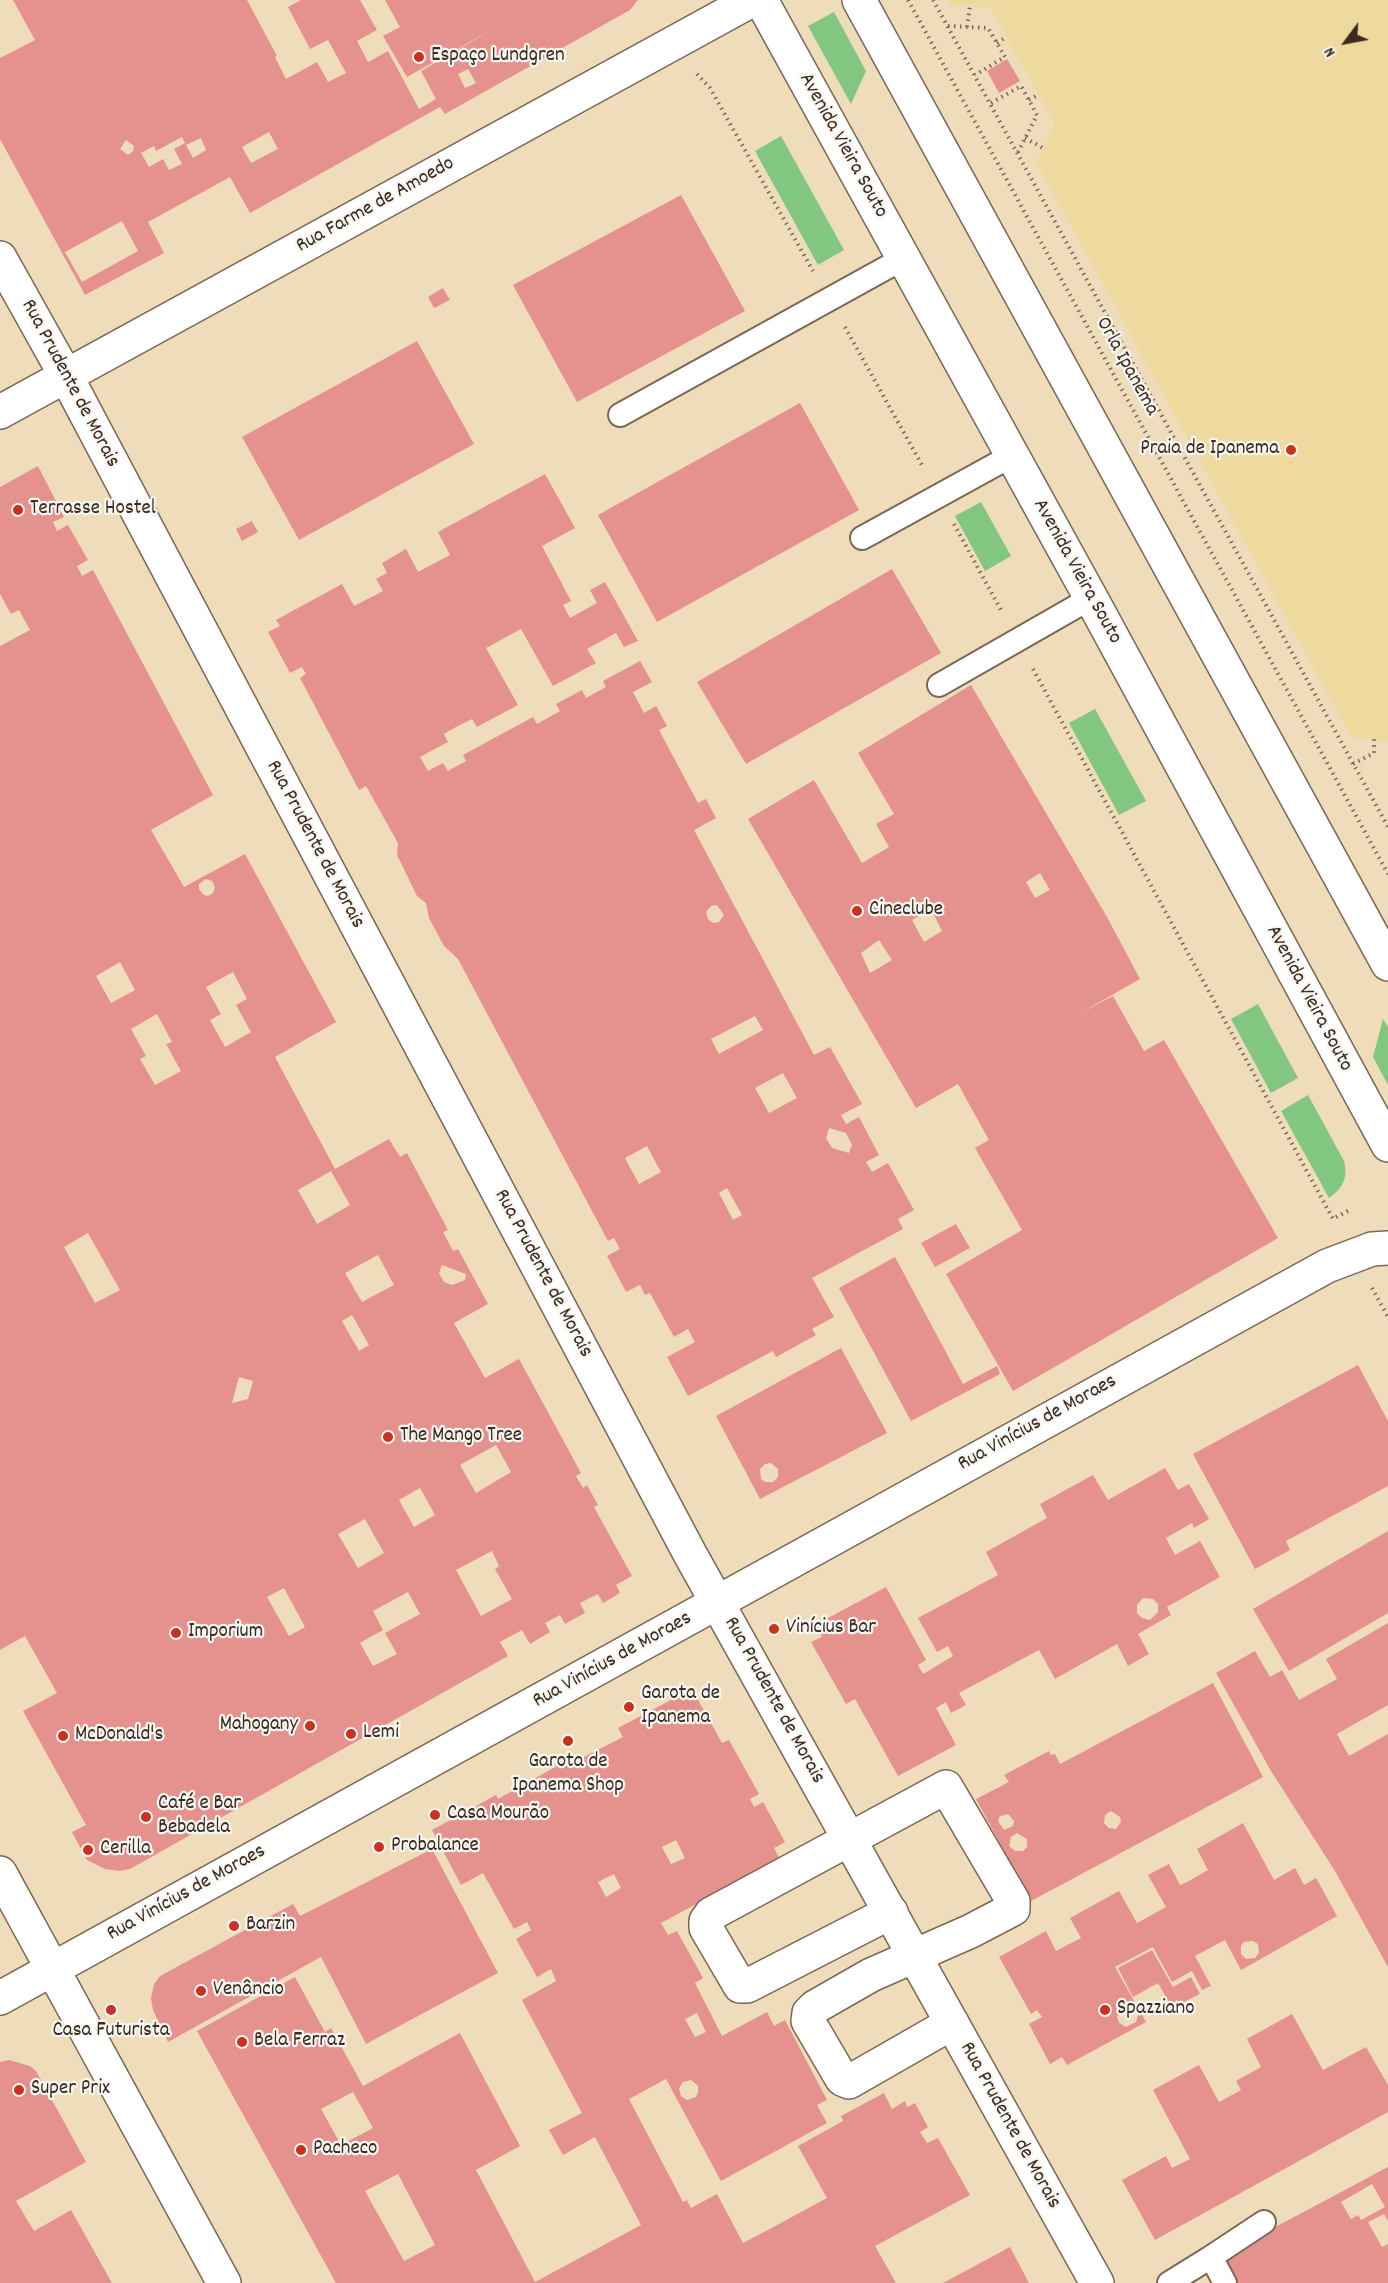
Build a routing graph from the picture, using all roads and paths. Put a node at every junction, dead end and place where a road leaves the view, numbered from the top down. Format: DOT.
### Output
graph roads {
  1 [pos="752,0"];
  2 [pos="760,0"];
  3 [pos="859,0"];
  4 [pos="908,0"];
  5 [pos="933,0"];
  6 [pos="970,6"];
  7 [pos="948,26"];
  8 [pos="967,27"];
  9 [pos="1006,37"];
  10 [pos="997,43"];
  11 [pos="975,75"];
  12 [pos="1038,95"];
  13 [pos="1029,100"];
  14 [pos="990,103"];
  15 [pos="1025,138"];
  16 [pos="1043,148"];
  17 [pos="1018,153"];
  18 [pos="0,258"];
  19 [pos="904,258"];
  20 [pos="66,376"];
  21 [pos="0,412"];
  22 [pos="620,415"];
  23 [pos="1012,455"];
  24 [pos="862,538"];
  25 [pos="1091,598"];
  26 [pos="939,685"];
  27 [pos="1374,739"];
  28 [pos="1353,764"];
  29 [pos="1388,827"];
  30 [pos="1388,874"];
  31 [pos="1388,964"];
  32 [pos="1388,1145"];
  33 [pos="1388,1248"];
  34 [pos="1380,1281"];
  35 [pos="1388,1317"];
  36 [pos="719,1603"];
  37 [pos="850,1838"];
  38 [pos="0,1873"];
  39 [pos="891,1912"];
  40 [pos="915,1954"];
  41 [pos="51,1971"];
  42 [pos="0,1998"];
  43 [pos="952,2024"];
  44 [pos="1264,2222"];
  45 [pos="1211,2257"];
  46 [pos="224,2283"];
  47 [pos="1097,2283"];
  48 [pos="1169,2283"];
  49 [pos="1225,2283"];
  1 -- 20 [label="main road, Rua Farme de Amoedo"];
  2 -- 19 [label="main road, Avenida Vieira Souto"];
  3 -- 31 [label="main road"];
  4 -- 30 [label="path, Orla Ipanema"];
  5 -- 7 [label="path"];
  6 -- 8 [label="path"];
  7 -- 8 [label="path"];
  7 -- 11 [label="path"];
  8 -- 10 [label="path"];
  9 -- 10 [label="path"];
  10 -- 11 [label="path"];
  11 -- 14 [label="path"];
  12 -- 13 [label="path"];
  13 -- 14 [label="path"];
  13 -- 15 [label="path"];
  14 -- 17 [label="path"];
  15 -- 16 [label="path"];
  15 -- 17 [label="path"];
  17 -- 28 [label="path"];
  18 -- 20 [label="main road, Rua Prudente de Morais"];
  19 -- 22 [label="lane"];
  19 -- 23 [label="main road, Avenida Vieira Souto"];
  20 -- 21 [label="main road, Rua Farme de Amoedo"];
  20 -- 36 [label="main road, Rua Prudente de Morais"];
  23 -- 24 [label="lane"];
  23 -- 25 [label="main road, Avenida Vieira Souto"];
  25 -- 26 [label="lane"];
  25 -- 32 [label="main road, Avenida Vieira Souto"];
  27 -- 28 [label="path"];
  28 -- 29 [label="path"];
  33 -- 36 [label="main road, Rua Vinícius de Moraes"];
  34 -- 35 [label="path"];
  36 -- 37 [label="main road, Rua Prudente de Morais"];
  36 -- 41 [label="main road, Rua Vinícius de Moraes"];
  37 -- 39 [label="main road, Rua Prudente de Morais"];
  37 -- 39 [label="main road"];
  37 -- 40 [label="main road"];
  38 -- 41 [label="main road"];
  39 -- 40 [label="main road, Rua Prudente de Morais"];
  40 -- 43 [label="main road, Rua Prudente de Morais"];
  40 -- 43 [label="main road"];
  41 -- 42 [label="main road, Rua Vinícius de Moraes"];
  41 -- 46 [label="main road"];
  43 -- 47 [label="main road, Rua Prudente de Morais"];
  44 -- 45 [label="lane"];
  45 -- 48 [label="lane"];
  45 -- 49 [label="lane"];
}
